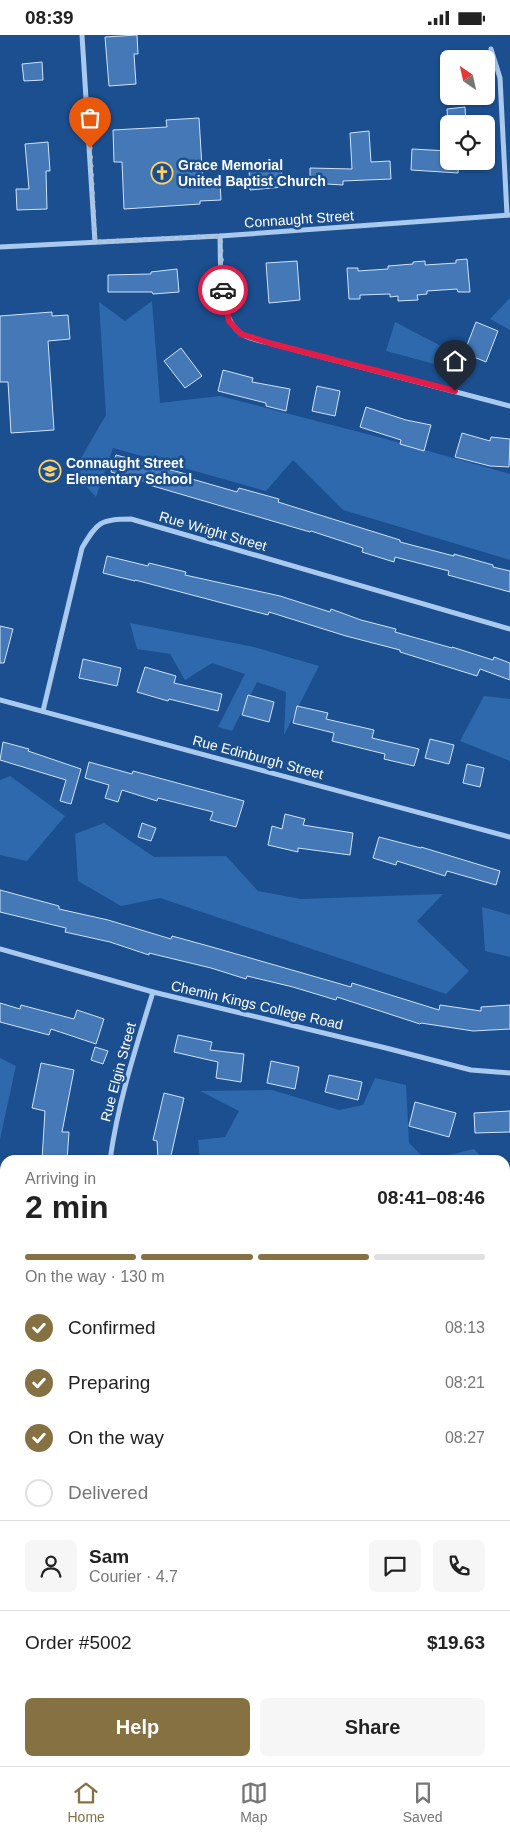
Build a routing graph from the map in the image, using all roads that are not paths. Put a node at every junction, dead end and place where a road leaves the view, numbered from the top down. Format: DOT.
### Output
graph roads {
  1 [pos="82,35"];
  2 [pos="491,49"];
  3 [pos="509,215"];
  4 [pos="220,236"];
  5 [pos="95,242"];
  6 [pos="0,247"];
  7 [pos="510,406"];
  8 [pos="510,629"];
  9 [pos="0,700"];
  10 [pos="43,711"];
  11 [pos="510,837"];
  12 [pos="0,949"];
  13 [pos="153,992"];
  14 [pos="510,1073"];
  15 [pos="111,1155"];
  1 -- 5 [label="street"];
  2 -- 3 [label="street"];
  3 -- 4 [label="street, Connaught Street"];
  4 -- 5 [label="street, Connaught Street"];
  4 -- 7 [label="street"];
  5 -- 6 [label="street, Connaught Street"];
  8 -- 10 [label="street, Rue Wright Street"];
  9 -- 10 [label="street, Rue Edinburgh Street"];
  10 -- 11 [label="street, Rue Edinburgh Street"];
  12 -- 13 [label="street, Chemin Kings College Road"];
  13 -- 14 [label="street, Chemin Kings College Road"];
  13 -- 15 [label="street, Rue Elgin Street"];
}
